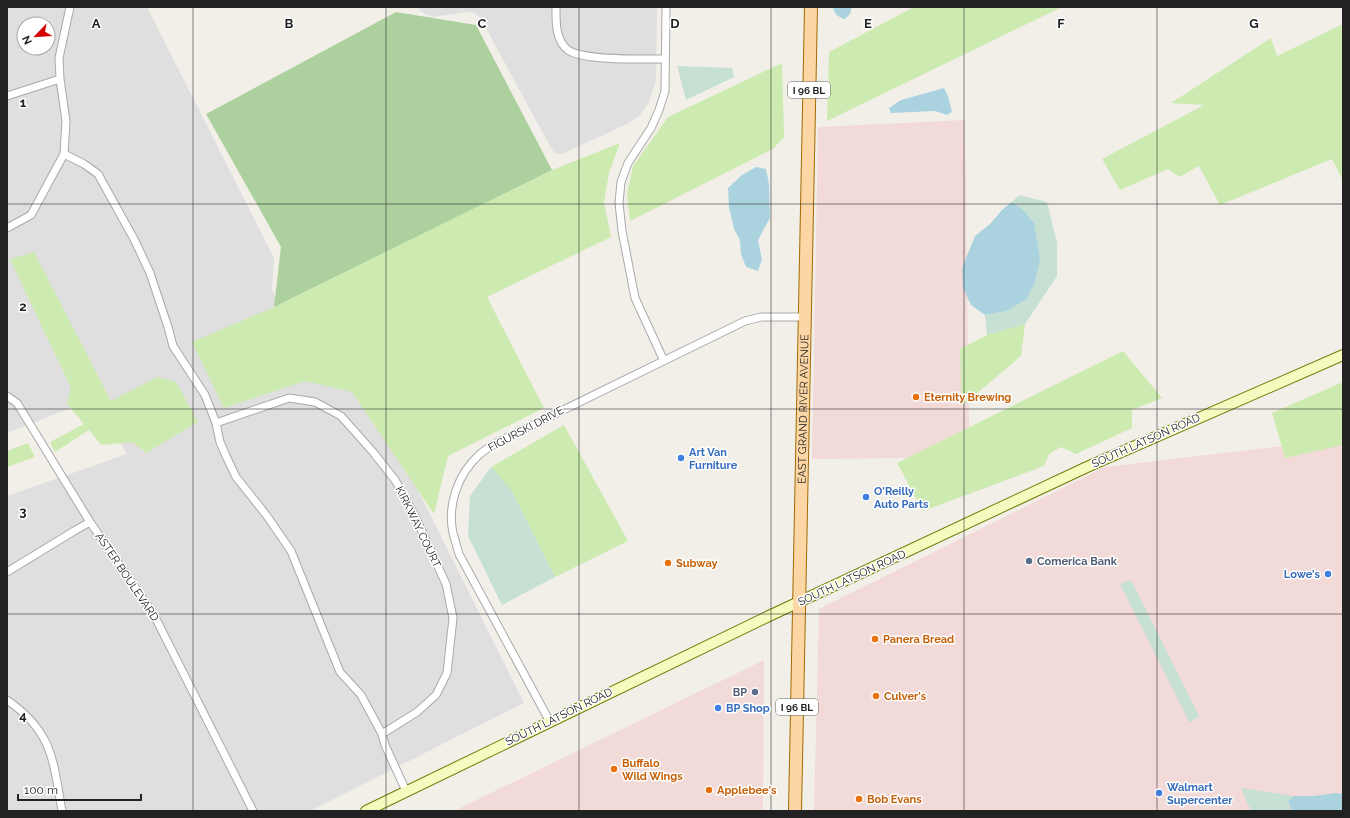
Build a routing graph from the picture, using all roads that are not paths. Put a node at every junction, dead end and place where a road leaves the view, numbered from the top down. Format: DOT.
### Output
graph roads {
  1 [pos="70,7"];
  2 [pos="556,7"];
  3 [pos="666,7"];
  4 [pos="811,7"];
  5 [pos="665,59"];
  6 [pos="60,79"];
  7 [pos="7,96"];
  8 [pos="64,154"];
  9 [pos="7,228"];
  10 [pos="804,317"];
  11 [pos="1343,355"];
  12 [pos="664,361"];
  13 [pos="7,396"];
  14 [pos="216,423"];
  15 [pos="90,522"];
  16 [pos="7,572"];
  17 [pos="799,602"];
  18 [pos="7,700"];
  19 [pos="550,722"];
  20 [pos="382,734"];
  21 [pos="406,791"];
  22 [pos="62,811"];
  23 [pos="252,811"];
  24 [pos="366,811"];
  25 [pos="796,811"];
  1 -- 6 [label="street"];
  2 -- 5 [label="street"];
  3 -- 5 [label="street"];
  4 -- 10 [label="main road, EAST GRAND RIVER AVENUE / I 96 BL"];
  5 -- 12 [label="street"];
  6 -- 7 [label="street"];
  6 -- 8 [label="street"];
  8 -- 9 [label="street"];
  8 -- 14 [label="street"];
  10 -- 12 [label="street, FIGURSKI DRIVE"];
  10 -- 17 [label="main road, EAST GRAND RIVER AVENUE / I 96 BL"];
  11 -- 17 [label="main road, SOUTH LATSON ROAD"];
  12 -- 19 [label="street, FIGURSKI DRIVE"];
  13 -- 15 [label="street, ASTER BOULEVARD"];
  14 -- 20 [label="street"];
  14 -- 20 [label="street, KIRKWAY COURT"];
  15 -- 16 [label="street"];
  15 -- 23 [label="street, ASTER BOULEVARD"];
  17 -- 19 [label="main road, SOUTH LATSON ROAD"];
  17 -- 25 [label="main road, EAST GRAND RIVER AVENUE / I 96 BL"];
  18 -- 22 [label="street"];
  19 -- 21 [label="main road, SOUTH LATSON ROAD"];
  20 -- 21 [label="street"];
  21 -- 24 [label="main road, SOUTH LATSON ROAD"];
}
